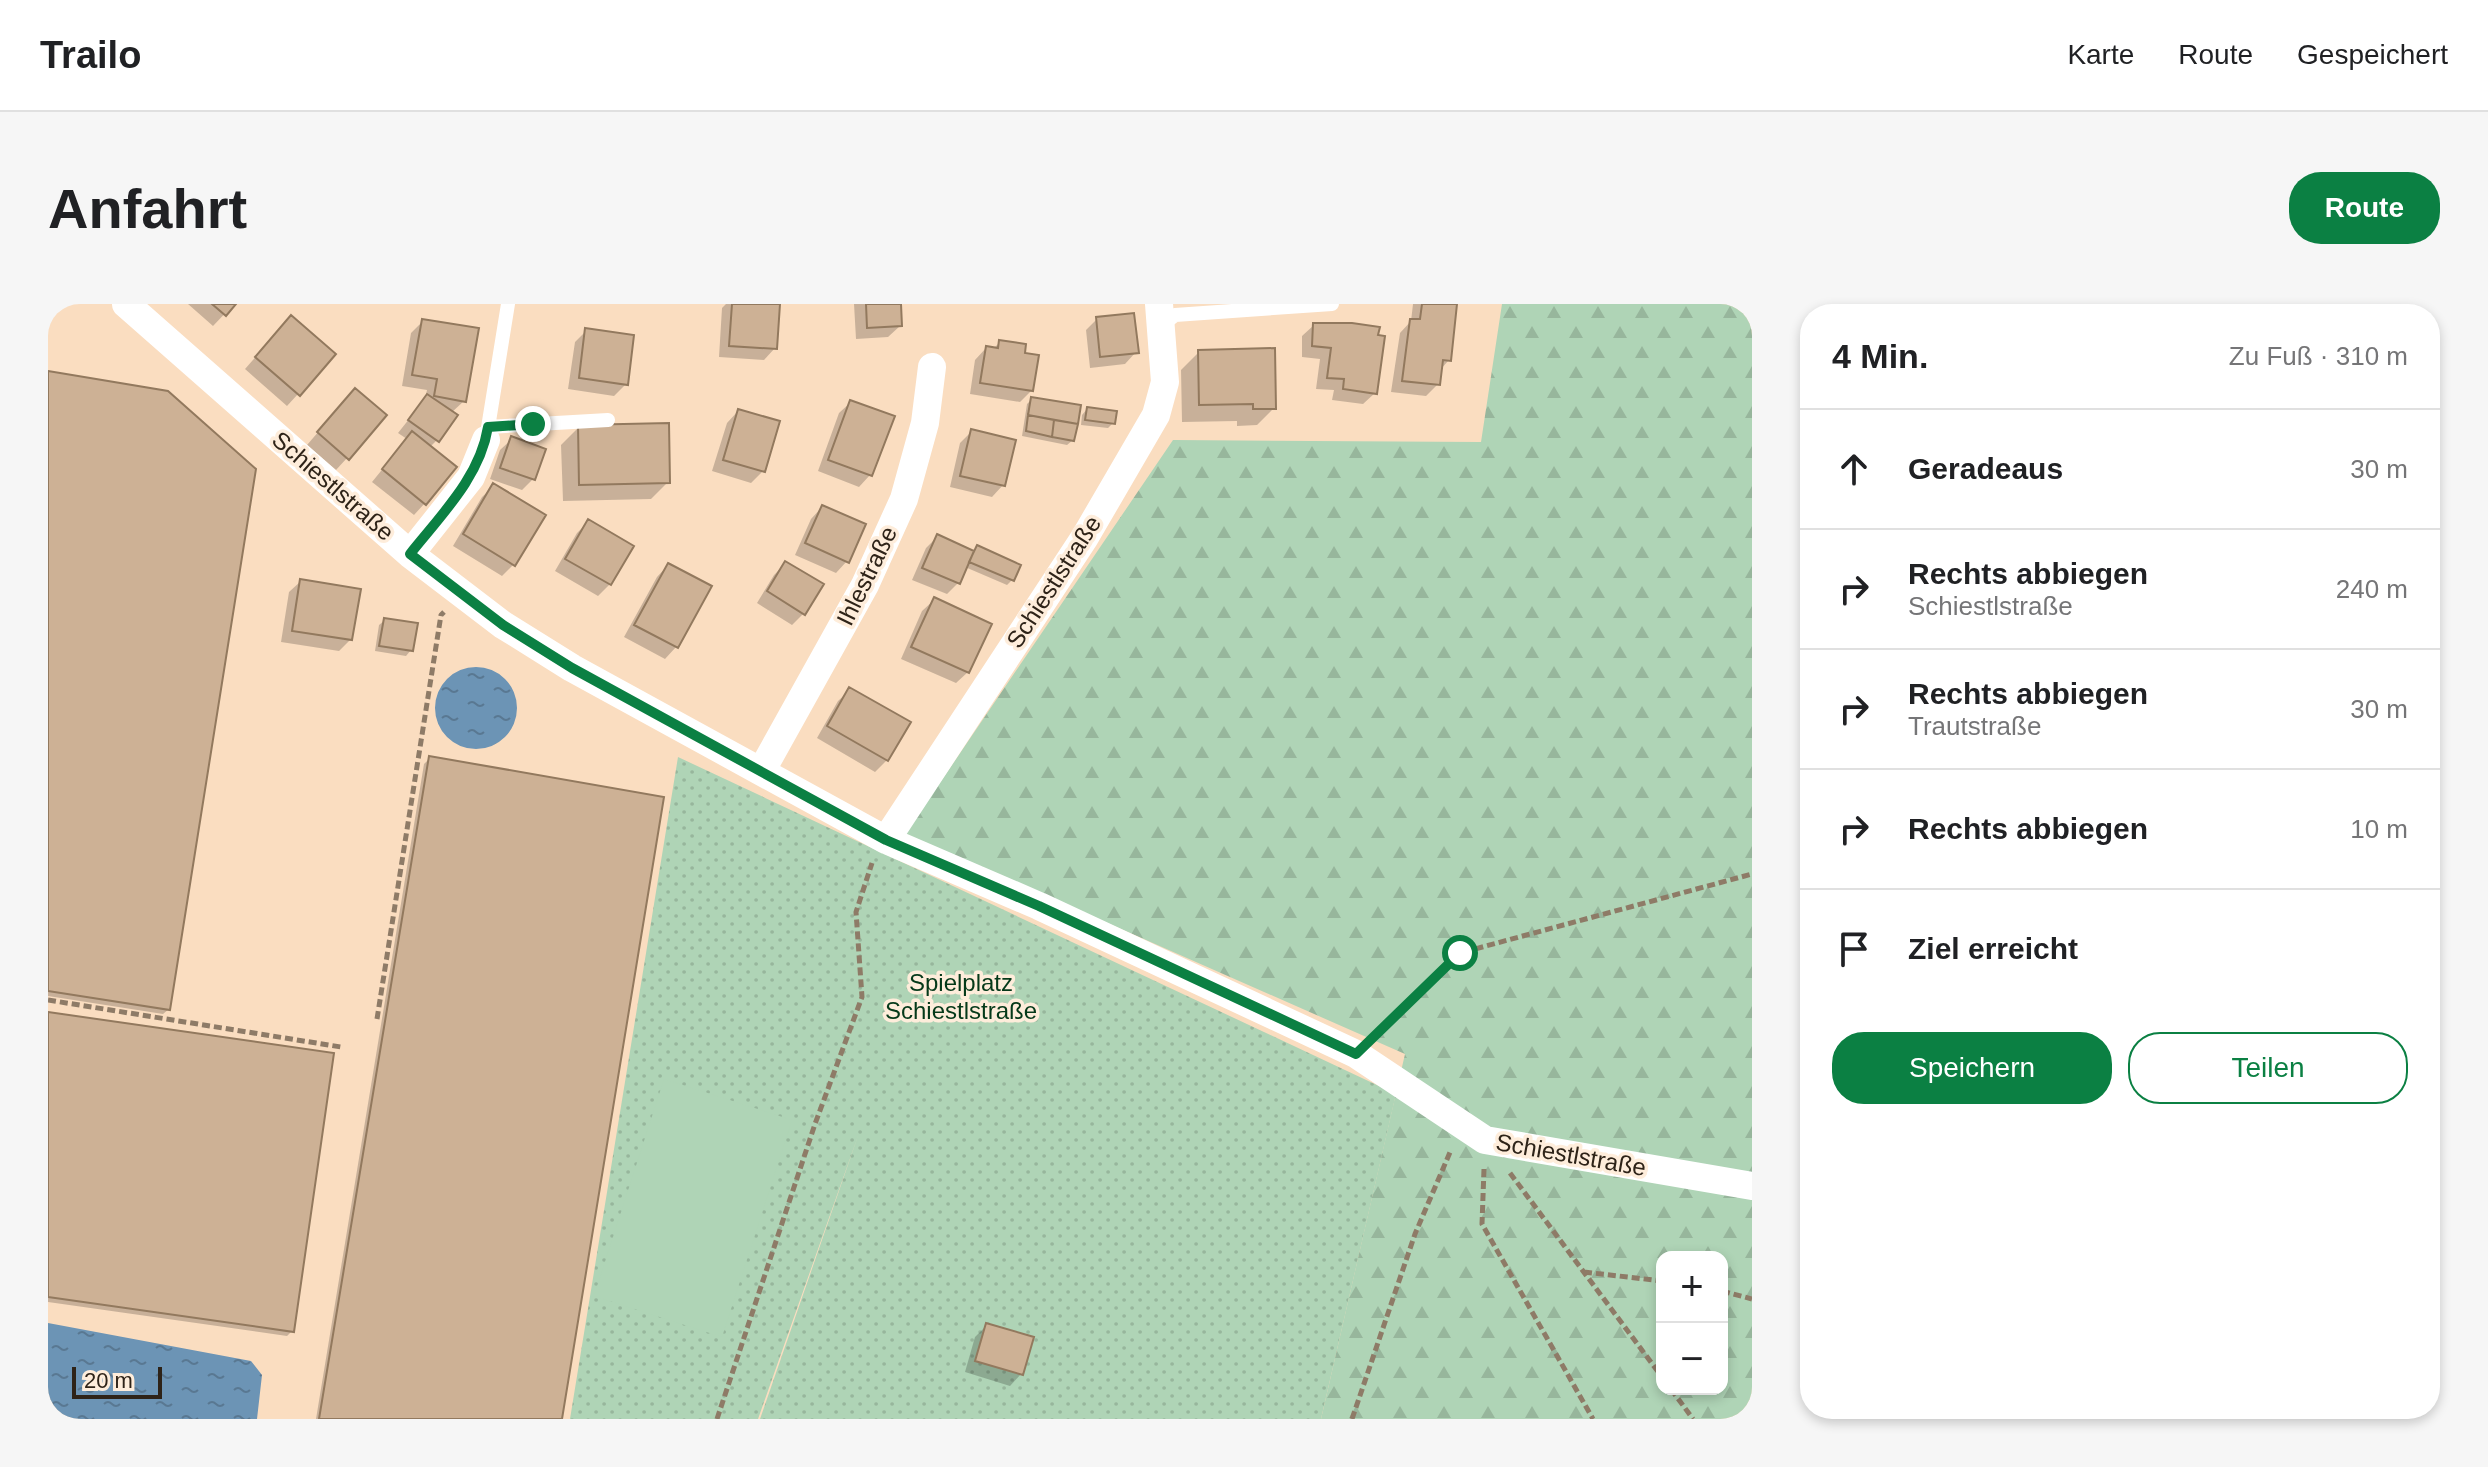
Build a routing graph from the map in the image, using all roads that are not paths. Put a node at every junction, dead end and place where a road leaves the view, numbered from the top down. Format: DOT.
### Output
graph roads {
  1 [pos="126,304"];
  2 [pos="508,304"];
  3 [pos="1332,304"];
  4 [pos="1159,315"];
  5 [pos="932,367"];
  6 [pos="608,420"];
  7 [pos="487,434"];
  8 [pos="410,554"];
  9 [pos="762,770"];
  10 [pos="886,840"];
  11 [pos="1752,1186"];
  1 -- 8 [label="street, Schiestlstraße"];
  2 -- 7 [label="lane"];
  3 -- 4 [label="lane"];
  4 -- 10 [label="street, Schiestlstraße"];
  5 -- 9 [label="street, Ihlestraße"];
  6 -- 7 [label="lane"];
  7 -- 8 [label="street"];
  8 -- 9 [label="street, Schiestlstraße"];
  9 -- 10 [label="street, Schiestlstraße"];
  10 -- 11 [label="street, Schiestlstraße"];
}
